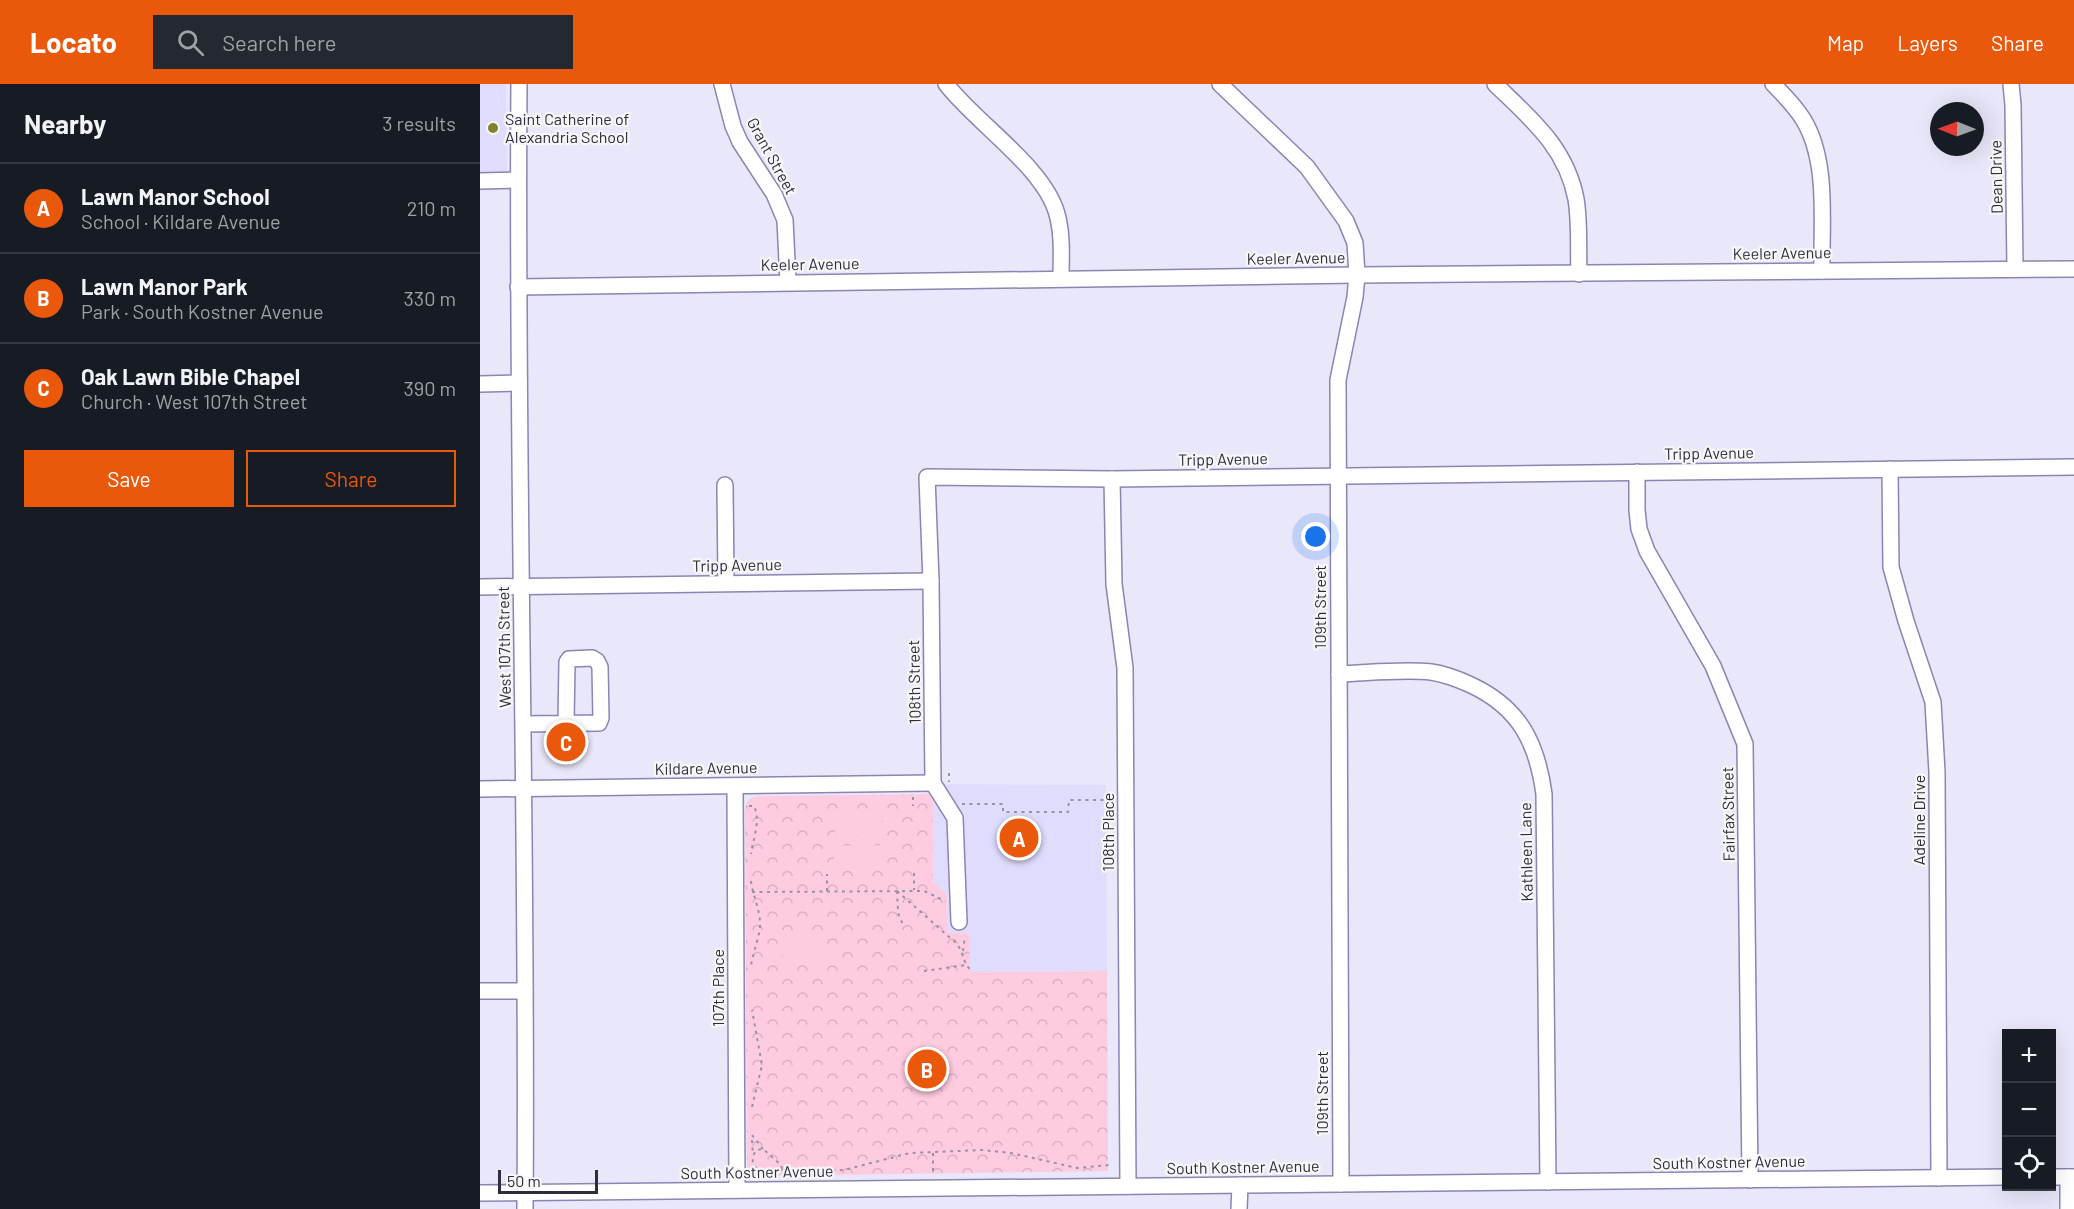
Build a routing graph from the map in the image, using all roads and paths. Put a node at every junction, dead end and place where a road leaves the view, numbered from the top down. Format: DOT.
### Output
graph roads {
  1 [pos="519,84"];
  2 [pos="722,84"];
  3 [pos="946,84"];
  4 [pos="1220,84"];
  5 [pos="1495,84"];
  6 [pos="1773,84"];
  7 [pos="2011,84"];
  8 [pos="518,180"];
  9 [pos="480,181"];
  10 [pos="2015,269"];
  11 [pos="2074,269"];
  12 [pos="1822,271"];
  13 [pos="1579,274"];
  14 [pos="1357,275"];
  15 [pos="1061,279"];
  16 [pos="788,282"];
  17 [pos="518,286"];
  18 [pos="519,383"];
  19 [pos="480,384"];
  20 [pos="2074,467"];
  21 [pos="1890,469"];
  22 [pos="1636,472"];
  23 [pos="1338,475"];
  24 [pos="1112,479"];
  25 [pos="725,485"];
  26 [pos="931,581"];
  27 [pos="726,583"];
  28 [pos="521,586"];
  29 [pos="480,587"];
  30 [pos="1339,674"];
  31 [pos="566,723"];
  32 [pos="524,724"];
  33 [pos="949,773"];
  34 [pos="933,783"];
  35 [pos="949,784"];
  36 [pos="735,786"];
  37 [pos="480,789"];
  38 [pos="524,789"];
  39 [pos="913,794"];
  40 [pos="1107,800"];
  41 [pos="956,804"];
  42 [pos="747,806"];
  43 [pos="913,806"];
  44 [pos="750,856"];
  45 [pos="914,873"];
  46 [pos="827,874"];
  47 [pos="750,876"];
  48 [pos="914,890"];
  49 [pos="827,891"];
  50 [pos="897,891"];
  51 [pos="752,892"];
  52 [pos="948,903"];
  53 [pos="903,925"];
  54 [pos="962,928"];
  55 [pos="963,951"];
  56 [pos="966,965"];
  57 [pos="970,969"];
  58 [pos="924,971"];
  59 [pos="750,973"];
  60 [pos="480,991"];
  61 [pos="525,991"];
  62 [pos="750,1002"];
  63 [pos="752,1108"];
  64 [pos="752,1130"];
  65 [pos="752,1136"];
  66 [pos="763,1149"];
  67 [pos="933,1153"];
  68 [pos="753,1155"];
  69 [pos="1110,1165"];
  70 [pos="782,1169"];
  71 [pos="2002,1177"];
  72 [pos="2071,1177"];
  73 [pos="933,1178"];
  74 [pos="1939,1178"];
  75 [pos="1750,1180"];
  76 [pos="1548,1182"];
  77 [pos="1341,1184"];
  78 [pos="1240,1185"];
  79 [pos="1128,1186"];
  80 [pos="737,1190"];
  81 [pos="480,1193"];
  82 [pos="525,1193"];
  83 [pos="525,1209"];
  84 [pos="1239,1209"];
  85 [pos="2068,1209"];
  1 -- 8 [label="street, West 107th Street"];
  2 -- 16 [label="street, Grant Street"];
  3 -- 15 [label="street"];
  4 -- 14 [label="street, 109th Street"];
  5 -- 13 [label="street"];
  6 -- 12 [label="street"];
  7 -- 10 [label="street, Dean Drive"];
  8 -- 9 [label="street"];
  8 -- 17 [label="street, West 107th Street"];
  10 -- 11 [label="street, Keeler Avenue"];
  10 -- 12 [label="street, Keeler Avenue"];
  12 -- 13 [label="street, Keeler Avenue"];
  13 -- 14 [label="street, Keeler Avenue"];
  14 -- 15 [label="street, Keeler Avenue"];
  14 -- 23 [label="street, 109th Street"];
  15 -- 16 [label="street, Keeler Avenue"];
  16 -- 17 [label="street, Keeler Avenue"];
  17 -- 18 [label="street, West 107th Street"];
  18 -- 19 [label="street"];
  18 -- 28 [label="street, West 107th Street"];
  20 -- 21 [label="street, Tripp Avenue"];
  21 -- 22 [label="street, Tripp Avenue"];
  21 -- 74 [label="street, Adeline Drive"];
  22 -- 23 [label="street, Tripp Avenue"];
  22 -- 75 [label="street, Fairfax Street"];
  23 -- 24 [label="street, Tripp Avenue"];
  23 -- 30 [label="street, 109th Street"];
  24 -- 26 [label="street, Tripp Avenue"];
  24 -- 79 [label="street, 108th Place"];
  25 -- 27 [label="street"];
  26 -- 27 [label="street, Tripp Avenue"];
  26 -- 34 [label="street, 108th Street"];
  27 -- 28 [label="street, Tripp Avenue"];
  28 -- 29 [label="street, Tripp Avenue"];
  28 -- 32 [label="street, West 107th Street"];
  30 -- 76 [label="street, Kathleen Lane"];
  30 -- 77 [label="street, 109th Street"];
  31 -- 31 [label="street"];
  31 -- 32 [label="street"];
  32 -- 38 [label="street, West 107th Street"];
  33 -- 35 [label="path"];
  34 -- 36 [label="street, Kildare Avenue"];
  34 -- 54 [label="street"];
  36 -- 38 [label="street, Kildare Avenue"];
  36 -- 80 [label="street, 107th Place"];
  37 -- 38 [label="street, Kildare Avenue"];
  38 -- 61 [label="street, West 107th Street"];
  39 -- 43 [label="path"];
  40 -- 41 [label="path"];
  42 -- 44 [label="path"];
  45 -- 48 [label="path"];
  46 -- 49 [label="path"];
  47 -- 51 [label="path"];
  48 -- 50 [label="path"];
  48 -- 52 [label="path"];
  49 -- 50 [label="path"];
  49 -- 51 [label="path"];
  50 -- 53 [label="path"];
  50 -- 55 [label="path"];
  51 -- 59 [label="path"];
  54 -- 55 [label="path"];
  55 -- 56 [label="path"];
  56 -- 57 [label="path"];
  56 -- 58 [label="path"];
  60 -- 61 [label="street"];
  61 -- 82 [label="street, West 107th Street"];
  62 -- 63 [label="path"];
  64 -- 65 [label="path"];
  65 -- 66 [label="path"];
  65 -- 68 [label="path"];
  66 -- 68 [label="path"];
  66 -- 70 [label="path"];
  67 -- 69 [label="path"];
  67 -- 70 [label="path"];
  67 -- 73 [label="path"];
  68 -- 70 [label="path"];
  71 -- 74 [label="street, South Kostner Avenue"];
  72 -- 85 [label="street"];
  74 -- 75 [label="street, South Kostner Avenue"];
  75 -- 76 [label="street, South Kostner Avenue"];
  76 -- 77 [label="street, South Kostner Avenue"];
  77 -- 78 [label="street, South Kostner Avenue"];
  78 -- 79 [label="street, South Kostner Avenue"];
  78 -- 84 [label="street"];
  79 -- 80 [label="street, South Kostner Avenue"];
  80 -- 82 [label="street, South Kostner Avenue"];
  81 -- 82 [label="street, South Kostner Avenue"];
  82 -- 83 [label="street, West 107th Street"];
}
